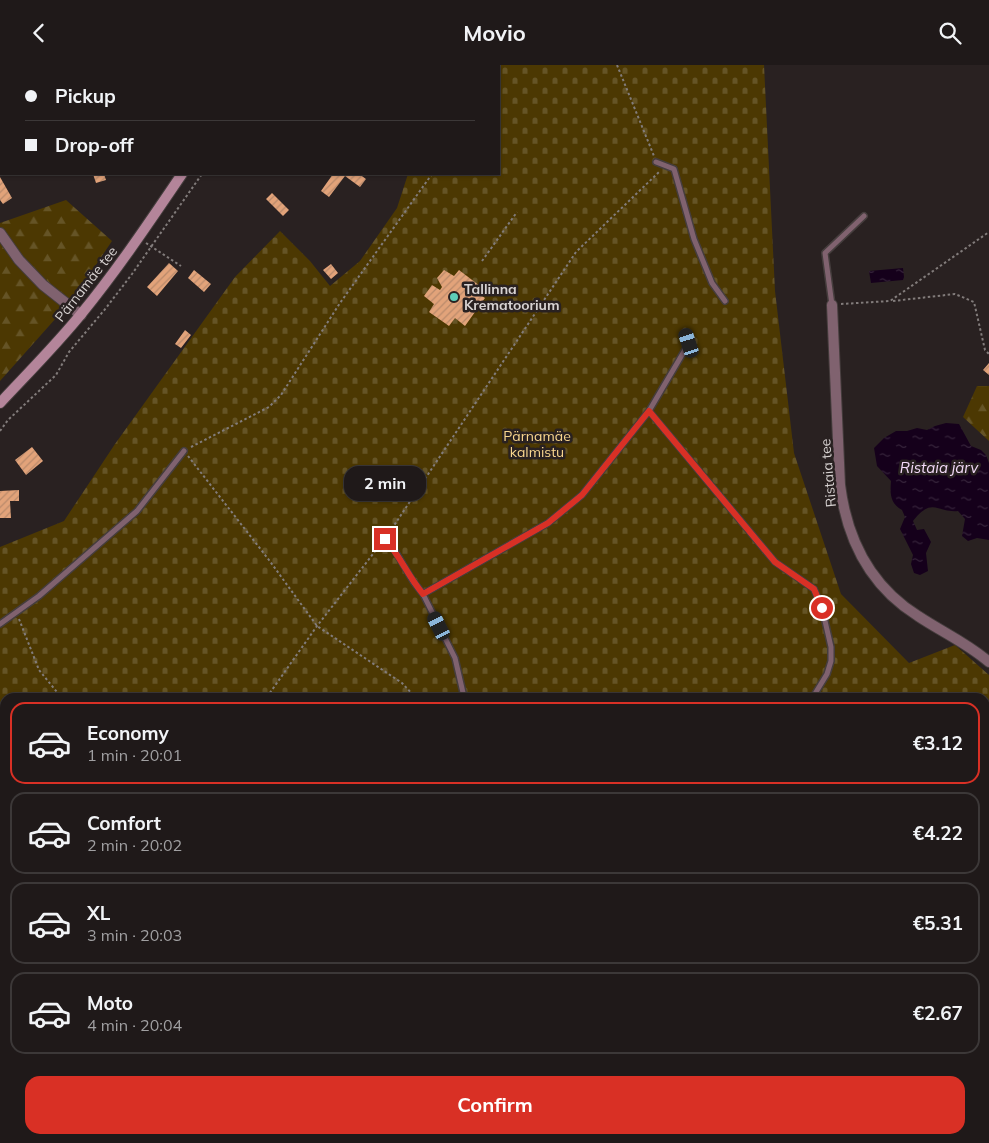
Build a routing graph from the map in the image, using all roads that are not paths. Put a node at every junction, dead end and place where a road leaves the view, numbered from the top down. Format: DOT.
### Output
graph roads {
  1 [pos="656,162"];
  2 [pos="181,175"];
  3 [pos="864,216"];
  4 [pos="0,233"];
  5 [pos="725,301"];
  6 [pos="832,305"];
  7 [pos="81,315"];
  8 [pos="685,332"];
  9 [pos="0,403"];
  10 [pos="649,411"];
  11 [pos="184,451"];
  12 [pos="385,539"];
  13 [pos="423,594"];
  14 [pos="0,624"];
  15 [pos="989,662"];
  16 [pos="463,693"];
  17 [pos="815,693"];
  1 -- 5 [label="lane"];
  2 -- 7 [label="main road, Pärnamäe tee"];
  3 -- 6 [label="lane"];
  4 -- 7 [label="street"];
  6 -- 15 [label="street, Ristaia tee"];
  7 -- 9 [label="main road, Pärnamäe tee"];
  8 -- 10 [label="lane"];
  10 -- 13 [label="lane"];
  10 -- 17 [label="lane"];
  11 -- 14 [label="lane"];
  12 -- 13 [label="lane"];
  13 -- 16 [label="lane"];
}
